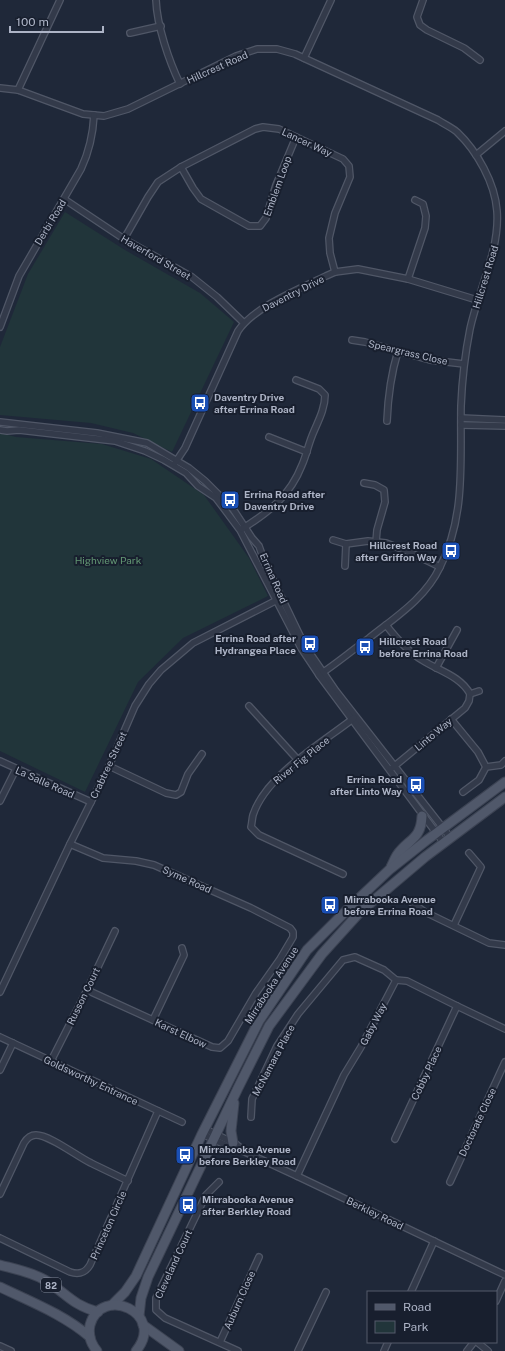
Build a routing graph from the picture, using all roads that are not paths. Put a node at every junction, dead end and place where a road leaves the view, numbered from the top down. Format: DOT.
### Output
graph roads {
  1 [pos="60,0"];
  2 [pos="156,0"];
  3 [pos="331,0"];
  4 [pos="423,0"];
  5 [pos="161,26"];
  6 [pos="130,33"];
  7 [pos="304,58"];
  8 [pos="480,60"];
  9 [pos="180,84"];
  10 [pos="0,88"];
  11 [pos="18,90"];
  12 [pos="94,115"];
  13 [pos="505,131"];
  14 [pos="296,137"];
  15 [pos="476,155"];
  16 [pos="181,167"];
  17 [pos="64,199"];
  18 [pos="415,200"];
  19 [pos="124,239"];
  20 [pos="336,272"];
  21 [pos="408,279"];
  22 [pos="477,300"];
  23 [pos="244,323"];
  24 [pos="0,326"];
  25 [pos="352,340"];
  26 [pos="398,351"];
  27 [pos="464,364"];
  28 [pos="296,380"];
  29 [pos="461,418"];
  30 [pos="505,420"];
  31 [pos="387,421"];
  32 [pos="0,422"];
  33 [pos="461,425"];
  34 [pos="505,426"];
  35 [pos="0,430"];
  36 [pos="269,437"];
  37 [pos="307,452"];
  38 [pos="175,463"];
  39 [pos="364,483"];
  40 [pos="243,528"];
  41 [pos="333,540"];
  42 [pos="376,542"];
  43 [pos="346,544"];
  44 [pos="345,566"];
  45 [pos="440,567"];
  46 [pos="279,599"];
  47 [pos="386,625"];
  48 [pos="457,630"];
  49 [pos="436,668"];
  50 [pos="321,674"];
  51 [pos="479,691"];
  52 [pos="470,694"];
  53 [pos="249,706"];
  54 [pos="354,718"];
  55 [pos="451,719"];
  56 [pos="202,754"];
  57 [pos="298,760"];
  58 [pos="0,761"];
  59 [pos="505,761"];
  60 [pos="109,766"];
  61 [pos="486,767"];
  62 [pos="16,769"];
  63 [pos="392,769"];
  64 [pos="505,782"];
  65 [pos="463,792"];
  66 [pos="505,797"];
  67 [pos="0,801"];
  68 [pos="91,802"];
  69 [pos="422,816"];
  70 [pos="439,831"];
  71 [pos="446,840"];
  72 [pos="70,844"];
  73 [pos="469,853"];
  74 [pos="389,870"];
  75 [pos="342,874"];
  76 [pos="411,902"];
  77 [pos="454,925"];
  78 [pos="114,931"];
  79 [pos="293,937"];
  80 [pos="505,945"];
  81 [pos="182,948"];
  82 [pos="396,980"];
  83 [pos="87,990"];
  84 [pos="0,992"];
  85 [pos="457,1006"];
  86 [pos="153,1020"];
  87 [pos="505,1029"];
  88 [pos="0,1037"];
  89 [pos="13,1043"];
  90 [pos="51,1061"];
  91 [pos="505,1062"];
  92 [pos="0,1070"];
  93 [pos="238,1088"];
  94 [pos="158,1111"];
  95 [pos="251,1117"];
  96 [pos="182,1122"];
  97 [pos="204,1131"];
  98 [pos="214,1137"];
  99 [pos="395,1139"];
  100 [pos="233,1143"];
  101 [pos="245,1152"];
  102 [pos="297,1176"];
  103 [pos="128,1180"];
  104 [pos="219,1182"];
  105 [pos="450,1182"];
  106 [pos="0,1194"];
  107 [pos="0,1238"];
  108 [pos="434,1241"];
  109 [pos="258,1257"];
  110 [pos="0,1265"];
  111 [pos="505,1275"];
  112 [pos="505,1281"];
  113 [pos="0,1287"];
  114 [pos="411,1291"];
  115 [pos="326,1292"];
  116 [pos="497,1299"];
  117 [pos="112,1305"];
  118 [pos="98,1312"];
  119 [pos="139,1316"];
  120 [pos="143,1326"];
  121 [pos="90,1337"];
  122 [pos="220,1342"];
  123 [pos="475,1343"];
  124 [pos="477,1343"];
  125 [pos="2,1348"];
  126 [pos="95,1350"];
  127 [pos="11,1351"];
  128 [pos="136,1351"];
  129 [pos="179,1351"];
  130 [pos="238,1351"];
  131 [pos="298,1351"];
  132 [pos="467,1351"];
  133 [pos="488,1351"];
  1 -- 11 [label="street"];
  2 -- 5 [label="street"];
  3 -- 7 [label="street"];
  4 -- 8 [label="street"];
  5 -- 6 [label="street"];
  5 -- 9 [label="street"];
  7 -- 9 [label="street, Hillcrest Road"];
  7 -- 15 [label="street, Hillcrest Road"];
  9 -- 12 [label="street, Hillcrest Road"];
  10 -- 11 [label="street, Hillcrest Road"];
  11 -- 12 [label="street, Hillcrest Road"];
  12 -- 17 [label="street, Derbi Road"];
  13 -- 15 [label="street"];
  14 -- 16 [label="street, Lancer Way"];
  14 -- 16 [label="street, Emblem Loop"];
  14 -- 20 [label="street, Lancer Way"];
  15 -- 22 [label="street, Hillcrest Road"];
  16 -- 19 [label="street, Lancer Way"];
  17 -- 19 [label="street, Haverford Street"];
  17 -- 24 [label="street, Derbi Road"];
  18 -- 21 [label="street"];
  19 -- 23 [label="street, Haverford Street"];
  20 -- 21 [label="street, Daventry Drive"];
  20 -- 23 [label="street, Daventry Drive"];
  21 -- 22 [label="street, Daventry Drive"];
  22 -- 27 [label="street, Hillcrest Road"];
  23 -- 38 [label="street, Daventry Drive"];
  25 -- 26 [label="street, Speargrass Close"];
  26 -- 27 [label="street, Speargrass Close"];
  26 -- 31 [label="street"];
  27 -- 29 [label="street, Hillcrest Road"];
  28 -- 37 [label="street"];
  29 -- 30 [label="street"];
  29 -- 33 [label="street, Hillcrest Road"];
  32 -- 38 [label="street, Errina Road"];
  33 -- 34 [label="street"];
  33 -- 45 [label="street, Hillcrest Road"];
  35 -- 38 [label="street, Errina Road"];
  36 -- 37 [label="street"];
  37 -- 40 [label="street"];
  38 -- 40 [label="street, Errina Road"];
  39 -- 42 [label="street"];
  40 -- 46 [label="street, Errina Road"];
  40 -- 46 [label="street, Errina Road"];
  41 -- 43 [label="street"];
  42 -- 43 [label="street"];
  42 -- 45 [label="street"];
  43 -- 44 [label="street"];
  45 -- 47 [label="street, Hillcrest Road"];
  46 -- 50 [label="street, Errina Road"];
  46 -- 60 [label="street, Crabtree Street"];
  47 -- 49 [label="street"];
  47 -- 50 [label="street, Hillcrest Road"];
  48 -- 49 [label="street"];
  49 -- 52 [label="street"];
  50 -- 54 [label="street, Errina Road"];
  51 -- 52 [label="street"];
  52 -- 55 [label="street, Linto Way"];
  53 -- 57 [label="street"];
  54 -- 57 [label="street, River Fig Place"];
  54 -- 63 [label="street, Errina Road"];
  55 -- 61 [label="street"];
  55 -- 63 [label="street, Linto Way"];
  56 -- 60 [label="street"];
  57 -- 75 [label="street, River Fig Place"];
  58 -- 62 [label="street, La Salle Road"];
  59 -- 61 [label="street"];
  60 -- 68 [label="street, Crabtree Street"];
  61 -- 65 [label="street"];
  62 -- 67 [label="street"];
  62 -- 68 [label="street, La Salle Road"];
  63 -- 69 [label="street, Errina Road"];
  63 -- 70 [label="street, Errina Road"];
  64 -- 70 [label="main road, Mirrabooka Avenue"];
  66 -- 71 [label="main road, Mirrabooka Avenue"];
  68 -- 72 [label="street, Crabtree Street"];
  69 -- 70 [label="street, Errina Road"];
  69 -- 74 [label="main road"];
  70 -- 71 [label="street, Errina Road"];
  70 -- 74 [label="main road, Mirrabooka Avenue"];
  71 -- 93 [label="main road, Mirrabooka Avenue"];
  72 -- 79 [label="street, Syme Road"];
  72 -- 84 [label="street, Crabtree Street"];
  73 -- 77 [label="street"];
  74 -- 97 [label="main road, Mirrabooka Avenue"];
  76 -- 77 [label="street"];
  77 -- 80 [label="street"];
  78 -- 83 [label="street, Russon Court"];
  79 -- 86 [label="street, Karst Elbow"];
  81 -- 86 [label="street"];
  82 -- 85 [label="street"];
  82 -- 95 [label="street, McNamara Place"];
  82 -- 102 [label="street, Gaby Way"];
  83 -- 86 [label="street, Karst Elbow"];
  83 -- 90 [label="street, Russon Court"];
  85 -- 87 [label="street"];
  85 -- 99 [label="street, Cobby Place"];
  88 -- 89 [label="street, Goldsworthy Entrance"];
  89 -- 90 [label="street, Goldsworthy Entrance"];
  89 -- 92 [label="street"];
  90 -- 94 [label="street, Goldsworthy Entrance"];
  91 -- 105 [label="street, Doctorate Close"];
  93 -- 98 [label="main road, Mirrabooka Avenue"];
  93 -- 100 [label="main road"];
  94 -- 96 [label="street, Goldsworthy Entrance"];
  94 -- 103 [label="street, Princeton Circle"];
  97 -- 98 [label="street, Berkley Road"];
  97 -- 117 [label="main road, Mirrabooka Avenue"];
  98 -- 100 [label="street, Berkley Road"];
  98 -- 101 [label="street, Berkley Road"];
  98 -- 119 [label="main road, Mirrabooka Avenue"];
  100 -- 101 [label="street, Berkley Road"];
  101 -- 102 [label="street, Berkley Road"];
  102 -- 108 [label="street, Berkley Road"];
  103 -- 106 [label="street, Princeton Circle"];
  103 -- 107 [label="street, Princeton Circle"];
  104 -- 122 [label="street, Cleveland Court"];
  108 -- 111 [label="street, Berkley Road"];
  108 -- 114 [label="street"];
  109 -- 122 [label="street, Auburn Close"];
  110 -- 118 [label="main road, 82"];
  112 -- 116 [label="street"];
  113 -- 121 [label="main road, 82"];
  115 -- 131 [label="street"];
  117 -- 118 [label="main road, Mirrabooka Avenue"];
  117 -- 119 [label="main road"];
  118 -- 121 [label="main road"];
  119 -- 120 [label="main road"];
  120 -- 128 [label="main road"];
  120 -- 129 [label="main road"];
  121 -- 126 [label="main road"];
  122 -- 130 [label="street, Cleveland Court"];
  123 -- 132 [label="street"];
  124 -- 133 [label="street"];
  125 -- 127 [label="street"];
}
